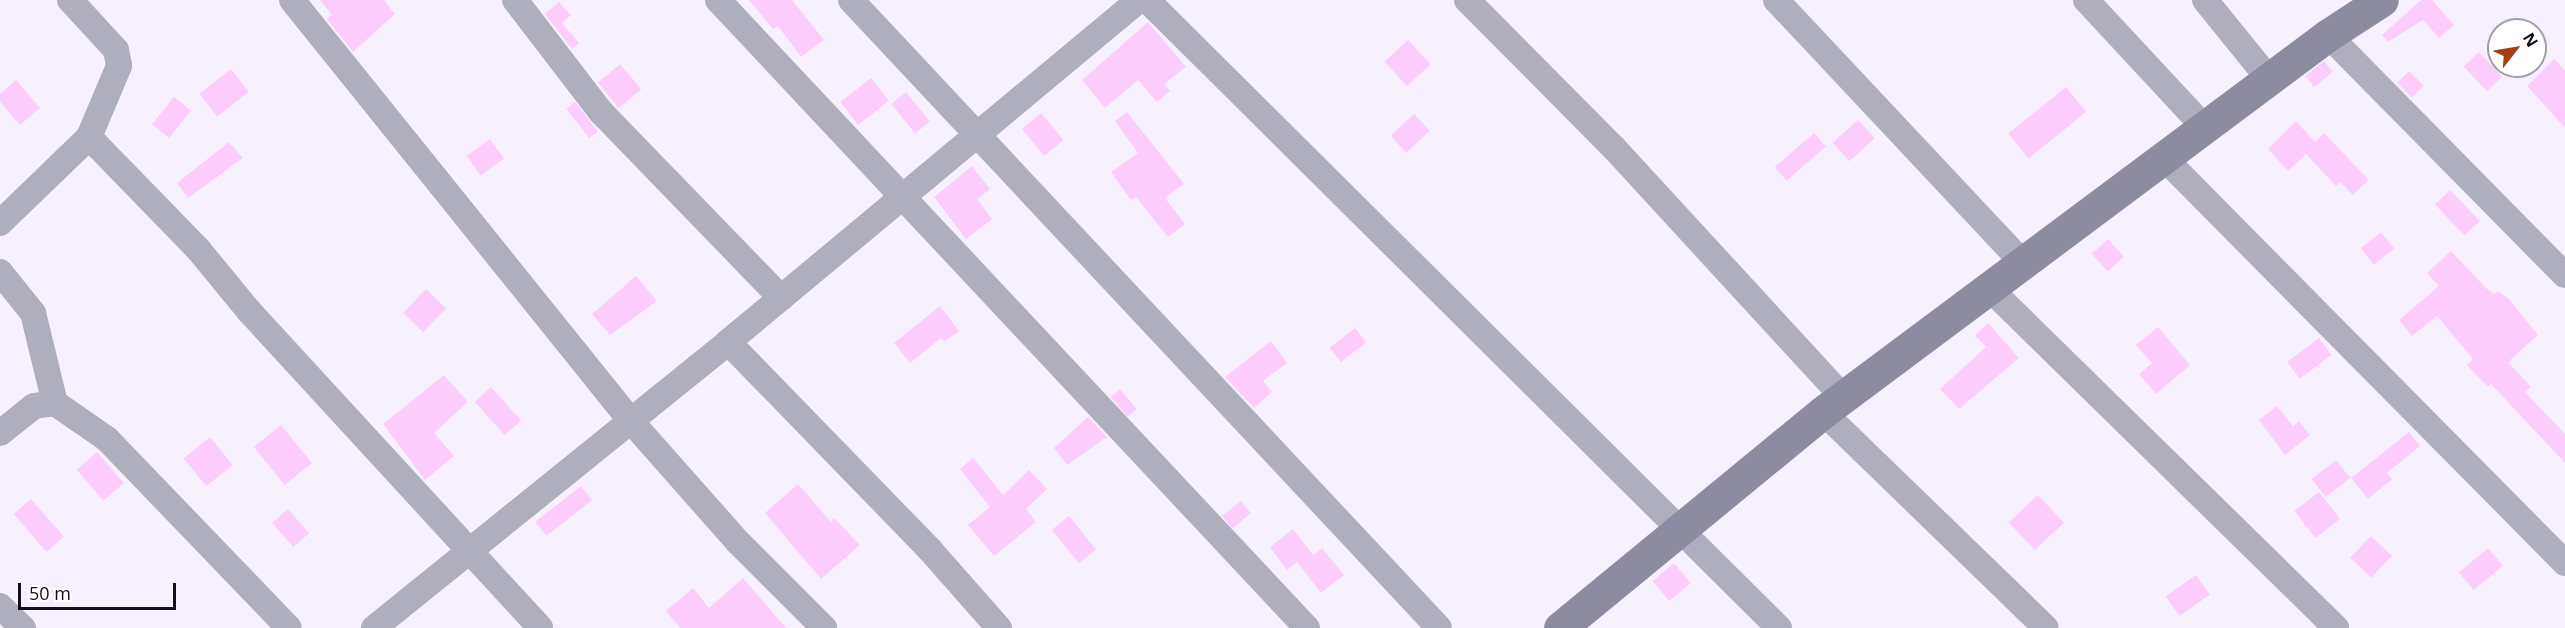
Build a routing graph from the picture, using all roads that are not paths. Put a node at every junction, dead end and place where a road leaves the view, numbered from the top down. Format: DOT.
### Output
graph roads {
  1 [pos="70,0"];
  2 [pos="292,0"];
  3 [pos="515,0"];
  4 [pos="718,0"];
  5 [pos="851,0"];
  6 [pos="1139,0"];
  7 [pos="1147,0"];
  8 [pos="1467,0"];
  9 [pos="1776,0"];
  10 [pos="2086,0"];
  11 [pos="2205,0"];
  12 [pos="2382,0"];
  13 [pos="2328,35"];
  14 [pos="2269,80"];
  15 [pos="2205,128"];
  16 [pos="976,134"];
  17 [pos="89,138"];
  18 [pos="2164,158"];
  19 [pos="902,198"];
  20 [pos="0,223"];
  21 [pos="2023,263"];
  22 [pos="0,272"];
  23 [pos="2565,275"];
  24 [pos="1989,288"];
  25 [pos="781,298"];
  26 [pos="728,342"];
  27 [pos="55,403"];
  28 [pos="1833,404"];
  29 [pos="630,420"];
  30 [pos="0,433"];
  31 [pos="1679,530"];
  32 [pos="469,549"];
  33 [pos="2565,562"];
  34 [pos="0,606"];
  35 [pos="23,628"];
  36 [pos="289,628"];
  37 [pos="374,628"];
  38 [pos="540,628"];
  39 [pos="824,628"];
  40 [pos="999,628"];
  41 [pos="1307,628"];
  42 [pos="1439,628"];
  43 [pos="1560,628"];
  44 [pos="1779,628"];
  45 [pos="2046,628"];
  46 [pos="2336,628"];
  1 -- 17 [label="street"];
  2 -- 29 [label="street"];
  3 -- 25 [label="street"];
  4 -- 19 [label="street"];
  5 -- 16 [label="street"];
  6 -- 16 [label="street"];
  7 -- 31 [label="street"];
  8 -- 28 [label="street"];
  9 -- 21 [label="street"];
  10 -- 15 [label="street"];
  11 -- 14 [label="street"];
  12 -- 13 [label="main road"];
  13 -- 14 [label="main road"];
  13 -- 23 [label="street"];
  14 -- 15 [label="main road"];
  15 -- 18 [label="main road"];
  16 -- 19 [label="street"];
  16 -- 42 [label="street"];
  17 -- 20 [label="street"];
  17 -- 32 [label="street"];
  18 -- 21 [label="main road"];
  18 -- 33 [label="street"];
  19 -- 25 [label="street"];
  19 -- 41 [label="street"];
  21 -- 24 [label="main road"];
  22 -- 27 [label="street"];
  24 -- 28 [label="main road"];
  24 -- 46 [label="street"];
  25 -- 26 [label="street"];
  26 -- 29 [label="street"];
  26 -- 40 [label="street"];
  27 -- 30 [label="street"];
  27 -- 36 [label="street"];
  28 -- 31 [label="main road"];
  28 -- 45 [label="street"];
  29 -- 32 [label="street"];
  29 -- 39 [label="street"];
  31 -- 43 [label="main road"];
  31 -- 44 [label="street"];
  32 -- 37 [label="street"];
  32 -- 38 [label="street"];
  34 -- 35 [label="street"];
}
